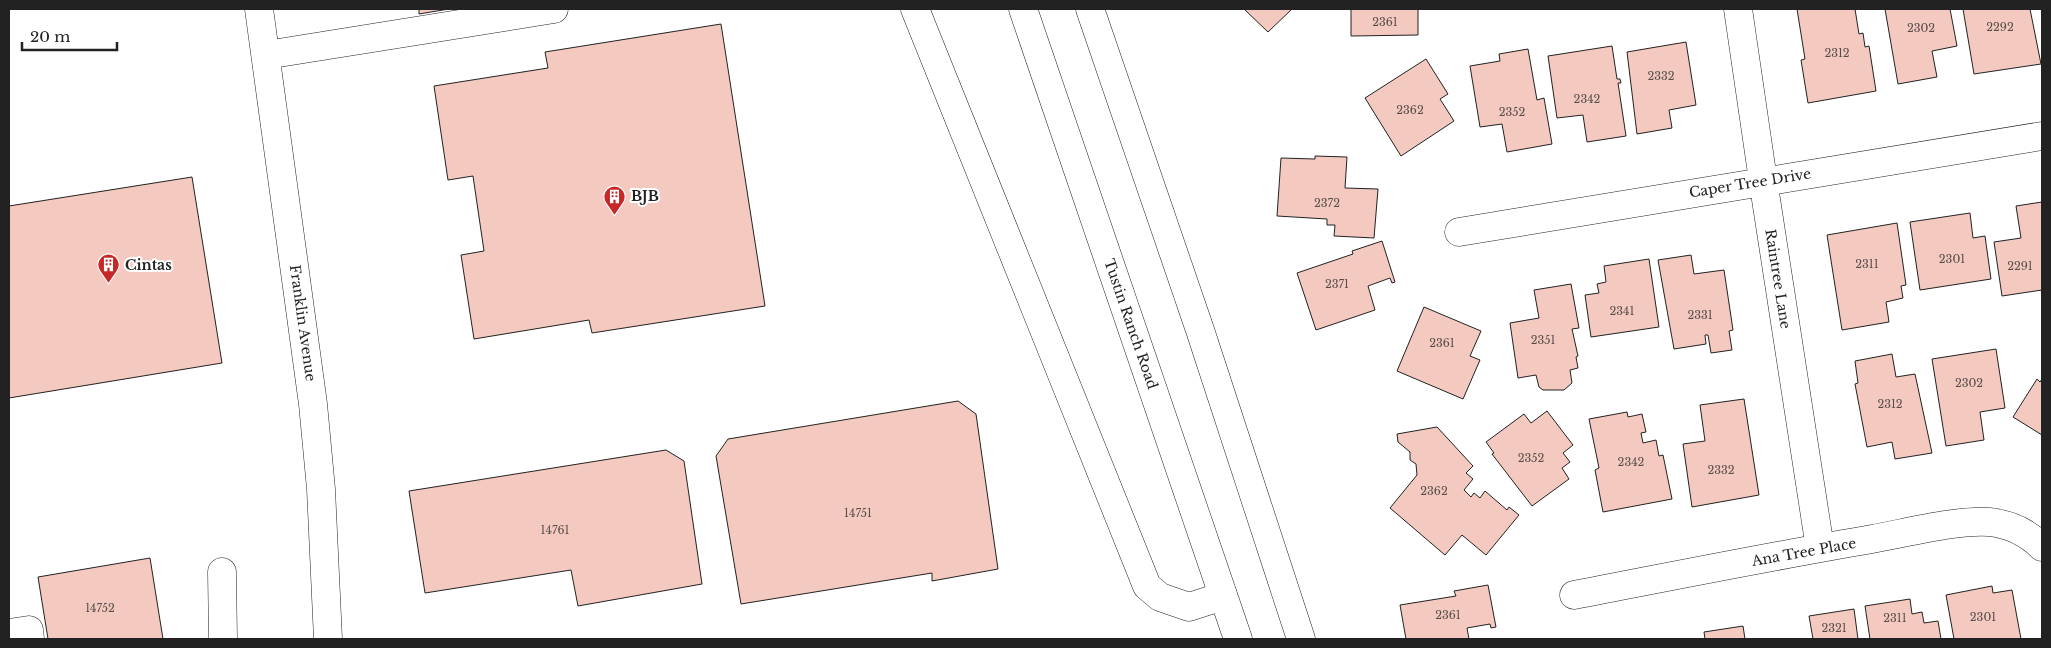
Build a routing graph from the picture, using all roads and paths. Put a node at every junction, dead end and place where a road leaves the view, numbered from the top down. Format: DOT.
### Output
graph roads {
  1 [pos="259,9"];
  2 [pos="554,9"];
  3 [pos="915,9"];
  4 [pos="1023,9"];
  5 [pos="1090,9"];
  6 [pos="1738,9"];
  7 [pos="266,55"];
  8 [pos="2042,136"];
  9 [pos="1763,180"];
  10 [pos="1459,232"];
  11 [pos="2038,542"];
  12 [pos="1820,548"];
  13 [pos="222,572"];
  14 [pos="1574,595"];
  15 [pos="1223,596"];
  16 [pos="9,633"];
  17 [pos="30,639"];
  18 [pos="223,639"];
  19 [pos="328,639"];
  20 [pos="1238,639"];
  21 [pos="1301,639"];
  1 -- 7 [label="street, Franklin Avenue"];
  2 -- 7 [label="street"];
  3 -- 15 [label="street"];
  4 -- 15 [label="street, Tustin Ranch Road"];
  5 -- 21 [label="street"];
  6 -- 9 [label="street, Raintree Lane"];
  7 -- 19 [label="street, Franklin Avenue"];
  8 -- 9 [label="street, Caper Tree Drive"];
  9 -- 10 [label="street, Caper Tree Drive"];
  9 -- 12 [label="street, Raintree Lane"];
  11 -- 12 [label="street, Ana Tree Place"];
  12 -- 14 [label="street, Ana Tree Place"];
  13 -- 18 [label="street"];
  15 -- 20 [label="street, Tustin Ranch Road"];
  16 -- 17 [label="street"];
}
